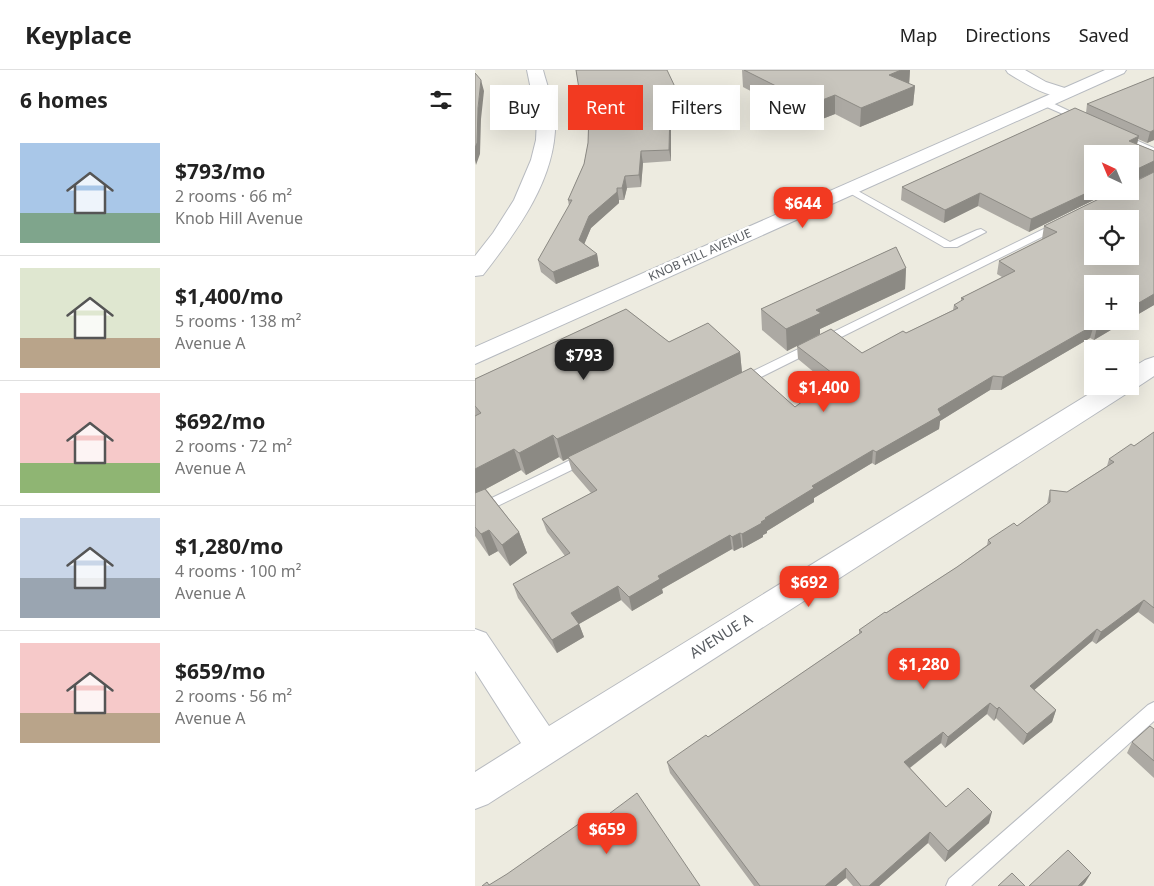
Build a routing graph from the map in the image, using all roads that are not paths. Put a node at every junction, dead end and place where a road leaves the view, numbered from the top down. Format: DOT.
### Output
graph roads {
  1 [pos="535,70"];
  2 [pos="1014,70"];
  3 [pos="1118,70"];
  4 [pos="1065,93"];
  5 [pos="1043,102"];
  6 [pos="1094,125"];
  7 [pos="1111,132"];
  8 [pos="1154,151"];
  9 [pos="849,189"];
  10 [pos="1072,218"];
  11 [pos="981,232"];
  12 [pos="475,270"];
  13 [pos="477,352"];
  14 [pos="1154,365"];
  15 [pos="1139,374"];
  16 [pos="734,385"];
  17 [pos="1106,395"];
  18 [pos="600,451"];
  19 [pos="475,512"];
  20 [pos="475,643"];
  21 [pos="1154,710"];
  22 [pos="543,747"];
  23 [pos="475,792"];
  24 [pos="955,886"];
  1 -- 12 [label="street"];
  2 -- 4 [label="street"];
  3 -- 4 [label="street, KNOB HILL AVENUE"];
  4 -- 5 [label="street, KNOB HILL AVENUE"];
  5 -- 6 [label="lane"];
  5 -- 9 [label="street, KNOB HILL AVENUE"];
  7 -- 8 [label="lane"];
  9 -- 11 [label="lane"];
  9 -- 13 [label="street, KNOB HILL AVENUE"];
  10 -- 16 [label="lane"];
  14 -- 15 [label="street"];
  17 -- 22 [label="street, AVENUE A"];
  18 -- 19 [label="lane"];
  20 -- 22 [label="street"];
  21 -- 24 [label="lane"];
  22 -- 23 [label="street, AVENUE A"];
}
